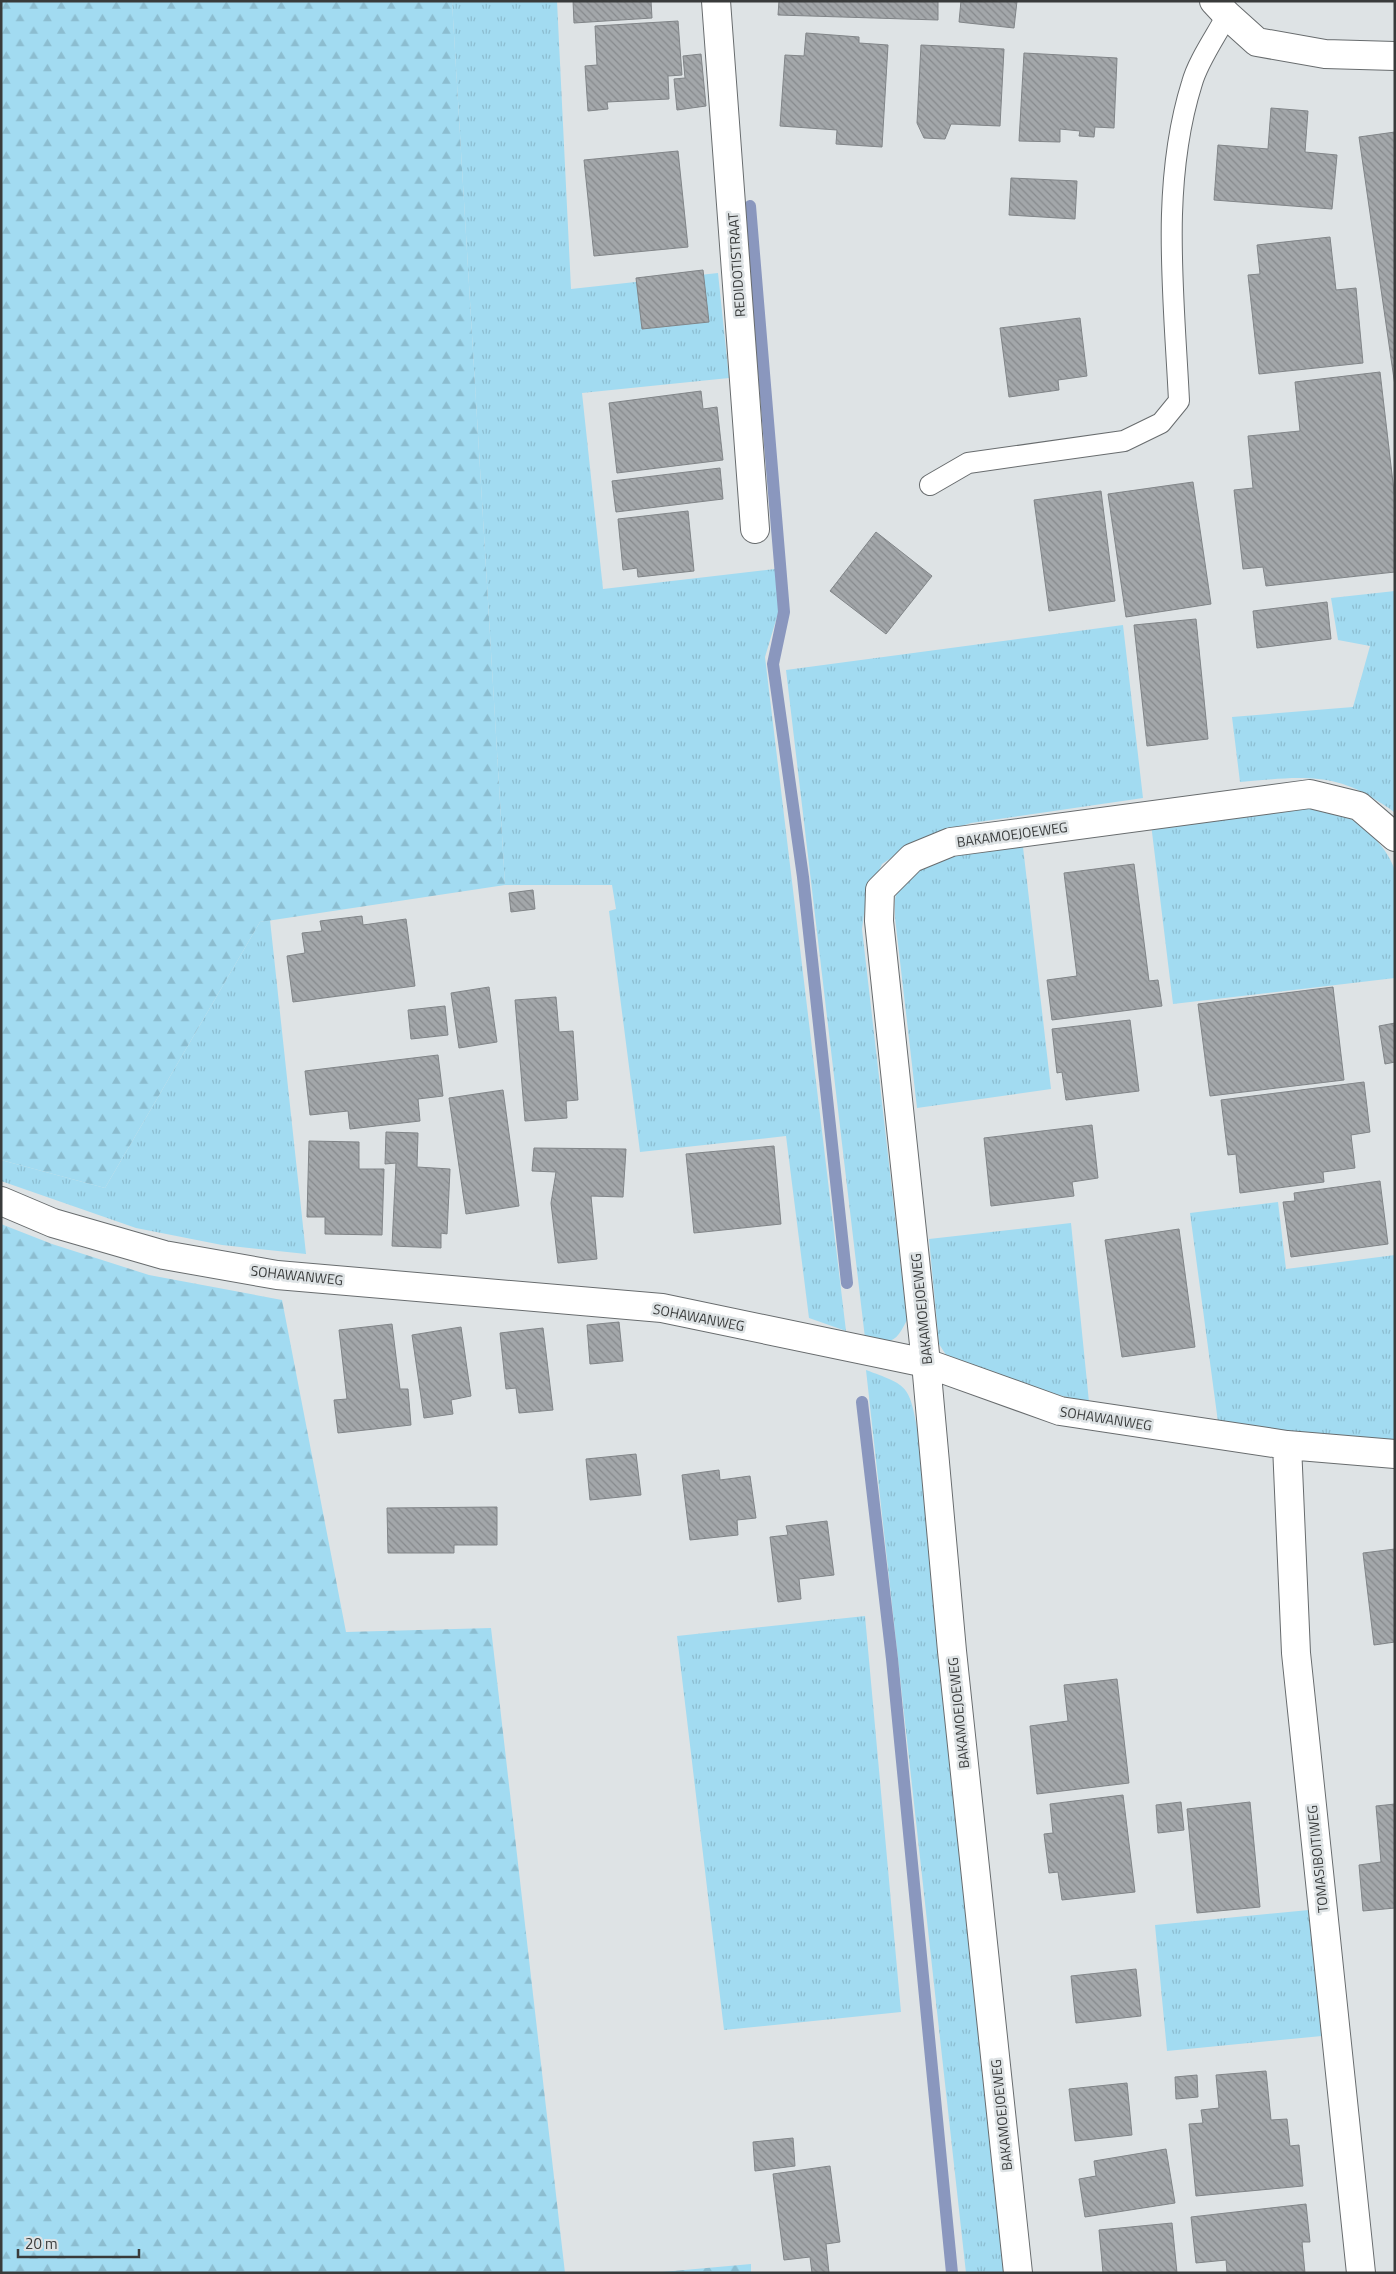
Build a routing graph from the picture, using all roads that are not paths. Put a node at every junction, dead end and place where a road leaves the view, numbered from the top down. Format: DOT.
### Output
graph roads {
  1 [pos="716,1"];
  2 [pos="1220,8"];
  3 [pos="1395,56"];
  4 [pos="930,485"];
  5 [pos="755,529"];
  6 [pos="1395,836"];
  7 [pos="1,1201"];
  8 [pos="926,1363"];
  9 [pos="1287,1445"];
  10 [pos="1395,1454"];
  11 [pos="1018,2273"];
  12 [pos="1361,2273"];
  1 -- 5 [label="street, REDIDOTISTRAAT"];
  2 -- 3 [label="street"];
  2 -- 4 [label="lane"];
  6 -- 8 [label="street, BAKAMOEJOEWEG"];
  7 -- 8 [label="street, SOHAWANWEG"];
  8 -- 9 [label="street, SOHAWANWEG"];
  8 -- 11 [label="street, BAKAMOEJOEWEG"];
  9 -- 10 [label="street, SOHAWANWEG"];
  9 -- 12 [label="street, TOMASIBOITIWEG"];
}
